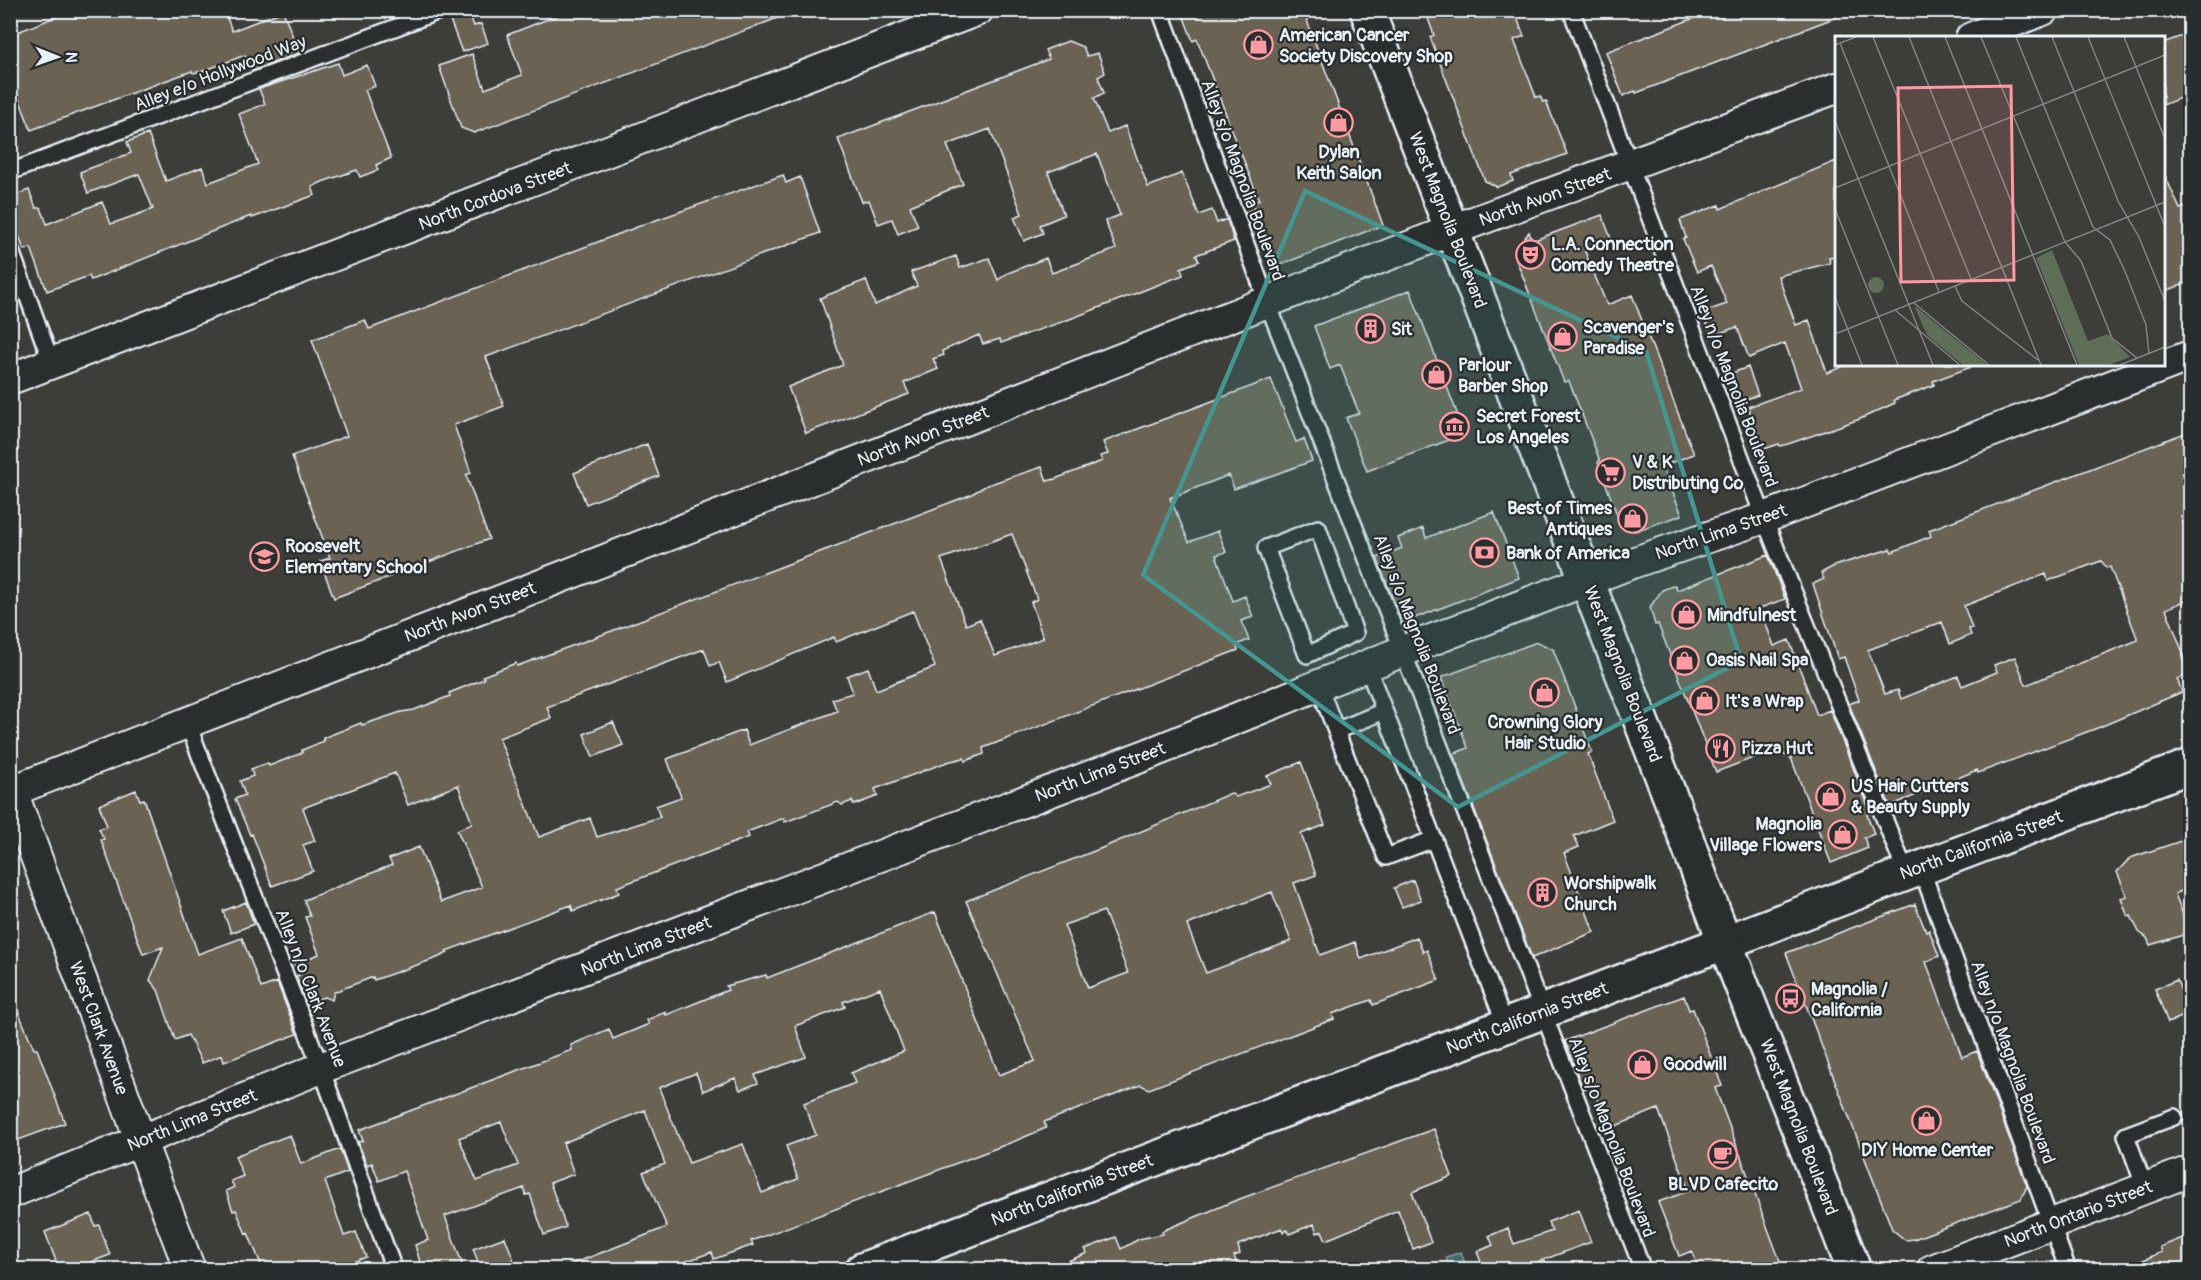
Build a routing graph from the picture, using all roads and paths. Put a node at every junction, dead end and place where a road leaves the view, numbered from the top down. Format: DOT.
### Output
graph roads {
  1 [pos="442,10"];
  2 [pos="978,10"];
  3 [pos="1160,10"];
  4 [pos="1367,10"];
  5 [pos="1571,10"];
  6 [pos="2043,10"];
  7 [pos="1976,36"];
  8 [pos="1835,88"];
  9 [pos="1629,167"];
  10 [pos="10,172"];
  11 [pos="1452,230"];
  12 [pos="10,248"];
  13 [pos="1268,304"];
  14 [pos="2190,356"];
  15 [pos="52,364"];
  16 [pos="2164,366"];
  17 [pos="2165,366"];
  18 [pos="10,379"];
  19 [pos="1764,518"];
  20 [pos="1587,581"];
  21 [pos="1403,651"];
  22 [pos="1338,666"];
  23 [pos="1384,711"];
  24 [pos="188,722"];
  25 [pos="1336,731"];
  26 [pos="2190,766"];
  27 [pos="11,789"];
  28 [pos="1434,839"];
  29 [pos="1914,870"];
  30 [pos="1723,942"];
  31 [pos="1543,1012"];
  32 [pos="1506,1027"];
  33 [pos="321,1068"];
  34 [pos="2175,1117"];
  35 [pos="141,1142"];
  36 [pos="2190,1171"];
  37 [pos="2145,1188"];
  38 [pos="10,1193"];
  39 [pos="2052,1225"];
  40 [pos="190,1269"];
  41 [pos="394,1269"];
  42 [pos="862,1269"];
  43 [pos="1643,1269"];
  44 [pos="1854,1269"];
  45 [pos="1932,1269"];
  46 [pos="2068,1269"];
  1 -- 10 [label="lane, Alley e/o Hollywood Way"];
  2 -- 15 [label="street, North Cordova Street"];
  3 -- 13 [label="lane, Alley s/o Magnolia Boulevard"];
  4 -- 11 [label="street, West Magnolia Boulevard"];
  5 -- 9 [label="lane, Alley n/o Magnolia Boulevard"];
  6 -- 7 [label="street"];
  8 -- 9 [label="street, North Avon Street"];
  9 -- 11 [label="street, North Avon Street"];
  9 -- 19 [label="lane, Alley n/o Magnolia Boulevard"];
  11 -- 13 [label="street, North Avon Street"];
  11 -- 20 [label="street, West Magnolia Boulevard"];
  12 -- 15 [label="lane"];
  13 -- 21 [label="lane, Alley s/o Magnolia Boulevard"];
  13 -- 24 [label="street, North Avon Street"];
  14 -- 17 [label="street, North Lima Street"];
  15 -- 18 [label="street, North Cordova Street"];
  16 -- 19 [label="street, North Lima Street"];
  19 -- 20 [label="street, North Lima Street"];
  19 -- 29 [label="lane, Alley n/o Magnolia Boulevard"];
  20 -- 21 [label="street, North Lima Street"];
  20 -- 30 [label="street, West Magnolia Boulevard"];
  21 -- 22 [label="street, North Lima Street"];
  21 -- 31 [label="lane, Alley s/o Magnolia Boulevard"];
  22 -- 22 [label="lane"];
  22 -- 23 [label="lane"];
  22 -- 25 [label="lane"];
  22 -- 33 [label="street, North Lima Street"];
  23 -- 25 [label="lane"];
  23 -- 28 [label="lane"];
  24 -- 27 [label="street, North Avon Street"];
  24 -- 33 [label="lane, Alley n/o Clark Avenue"];
  25 -- 28 [label="lane"];
  26 -- 29 [label="street, North California Street"];
  27 -- 35 [label="street, West Clark Avenue"];
  28 -- 32 [label="lane"];
  29 -- 30 [label="street, North California Street"];
  29 -- 39 [label="lane, Alley n/o Magnolia Boulevard"];
  30 -- 31 [label="street, North California Street"];
  30 -- 44 [label="street, West Magnolia Boulevard"];
  31 -- 32 [label="street, North California Street"];
  31 -- 43 [label="lane, Alley s/o Magnolia Boulevard"];
  32 -- 42 [label="street, North California Street"];
  33 -- 35 [label="street, North Lima Street"];
  33 -- 41 [label="lane, Alley n/o Clark Avenue"];
  34 -- 37 [label="lane"];
  35 -- 38 [label="street, North Lima Street"];
  35 -- 40 [label="street, West Clark Avenue"];
  36 -- 37 [label="street, North Ontario Street"];
  37 -- 39 [label="street, North Ontario Street"];
  39 -- 45 [label="street, North Ontario Street"];
  39 -- 46 [label="lane, Alley n/o Magnolia Boulevard"];
}
